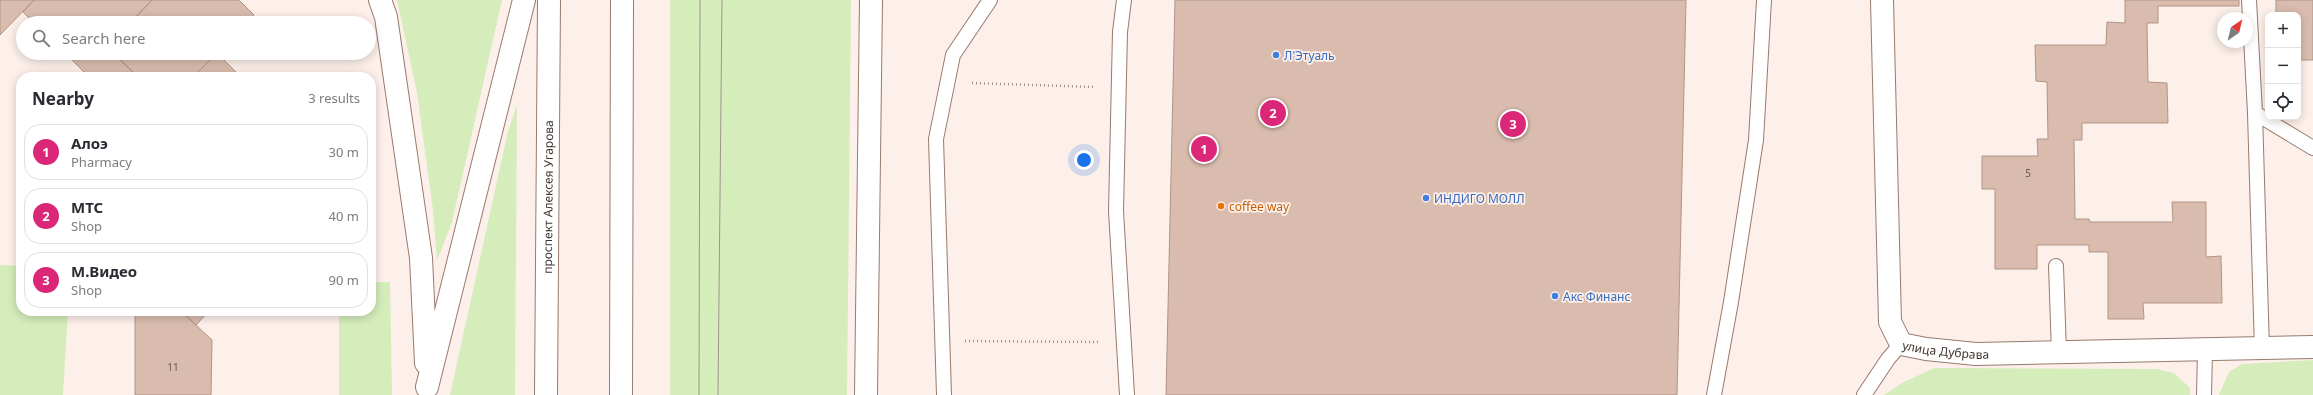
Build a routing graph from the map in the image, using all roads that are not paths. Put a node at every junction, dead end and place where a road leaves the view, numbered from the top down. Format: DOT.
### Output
graph roads {
  1 [pos="380,0"];
  2 [pos="524,0"];
  3 [pos="549,0"];
  4 [pos="622,0"];
  5 [pos="870,0"];
  6 [pos="990,0"];
  7 [pos="1124,0"];
  8 [pos="1764,0"];
  9 [pos="1882,0"];
  10 [pos="2250,0"];
  11 [pos="2255,114"];
  12 [pos="2313,148"];
  13 [pos="2056,266"];
  14 [pos="1901,344"];
  15 [pos="2313,347"];
  16 [pos="2262,350"];
  17 [pos="2205,351"];
  18 [pos="2058,353"];
  19 [pos="427,391"];
  20 [pos="546,395"];
  21 [pos="621,395"];
  22 [pos="866,395"];
  23 [pos="944,395"];
  24 [pos="1127,395"];
  25 [pos="1714,395"];
  26 [pos="1864,395"];
  27 [pos="2204,395"];
  1 -- 19 [label="main road"];
  2 -- 19 [label="main road"];
  3 -- 20 [label="main road, проспект Алексея Угарова"];
  4 -- 21 [label="main road"];
  5 -- 22 [label="main road"];
  6 -- 23 [label="lane"];
  7 -- 24 [label="lane"];
  8 -- 25 [label="lane"];
  9 -- 14 [label="main road, улица Дубрава"];
  10 -- 11 [label="lane"];
  11 -- 12 [label="lane"];
  11 -- 16 [label="lane"];
  13 -- 18 [label="lane"];
  14 -- 18 [label="main road, улица Дубрава"];
  14 -- 26 [label="lane"];
  15 -- 16 [label="main road, улица Дубрава"];
  16 -- 17 [label="main road, улица Дубрава"];
  17 -- 18 [label="main road, улица Дубрава"];
  17 -- 27 [label="lane"];
}
